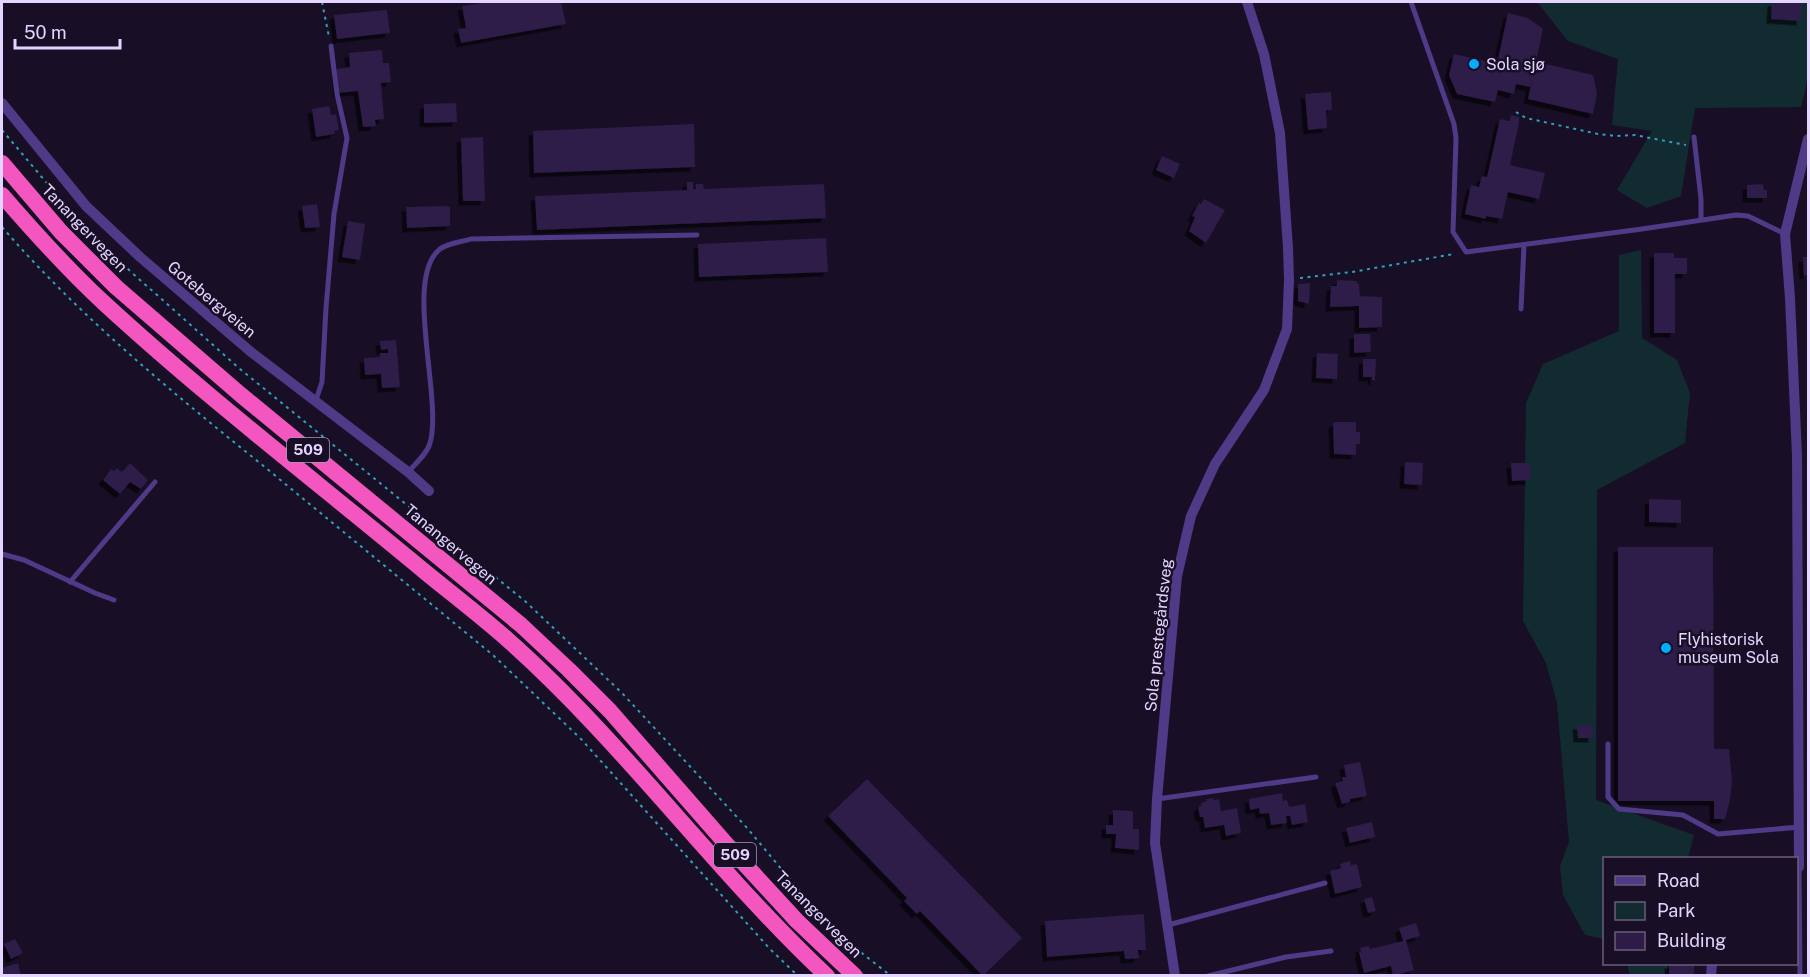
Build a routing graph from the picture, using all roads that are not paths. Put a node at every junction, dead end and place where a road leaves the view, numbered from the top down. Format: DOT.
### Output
graph roads {
  1 [pos="1247,2"];
  2 [pos="1411,2"];
  3 [pos="331,46"];
  4 [pos="2,103"];
  5 [pos="1694,137"];
  6 [pos="1809,139"];
  7 [pos="2,163"];
  8 [pos="2,195"];
  9 [pos="1701,219"];
  10 [pos="1785,234"];
  11 [pos="697,235"];
  12 [pos="1524,245"];
  13 [pos="1521,309"];
  14 [pos="316,400"];
  15 [pos="408,472"];
  16 [pos="155,482"];
  17 [pos="429,490"];
  18 [pos="2,554"];
  19 [pos="70,582"];
  20 [pos="114,600"];
  21 [pos="1608,744"];
  22 [pos="1316,777"];
  23 [pos="1157,799"];
  24 [pos="1800,827"];
  25 [pos="1798,869"];
  26 [pos="1325,883"];
  27 [pos="1167,925"];
  28 [pos="1331,951"];
  29 [pos="827,975"];
  30 [pos="855,975"];
  31 [pos="1175,975"];
  32 [pos="1208,975"];
  33 [pos="1800,975"];
  1 -- 23 [label="street, Sola prestegårdsveg"];
  2 -- 12 [label="lane"];
  3 -- 14 [label="lane"];
  4 -- 14 [label="street, Gotebergveien"];
  5 -- 9 [label="lane"];
  6 -- 10 [label="street"];
  7 -- 30 [label="highway, Tanangervegen / 509"];
  8 -- 29 [label="highway, 509"];
  9 -- 10 [label="lane"];
  9 -- 12 [label="lane"];
  10 -- 24 [label="street"];
  11 -- 15 [label="lane"];
  12 -- 13 [label="lane"];
  14 -- 15 [label="street, Gotebergveien"];
  15 -- 17 [label="street, Gotebergveien"];
  16 -- 19 [label="lane"];
  18 -- 19 [label="lane"];
  19 -- 20 [label="lane"];
  21 -- 24 [label="lane"];
  22 -- 23 [label="lane"];
  23 -- 27 [label="street, Sola prestegårdsveg"];
  24 -- 25 [label="street"];
  25 -- 33 [label="lane"];
  26 -- 27 [label="lane"];
  27 -- 31 [label="street, Sola prestegårdsveg"];
  28 -- 32 [label="lane"];
}
